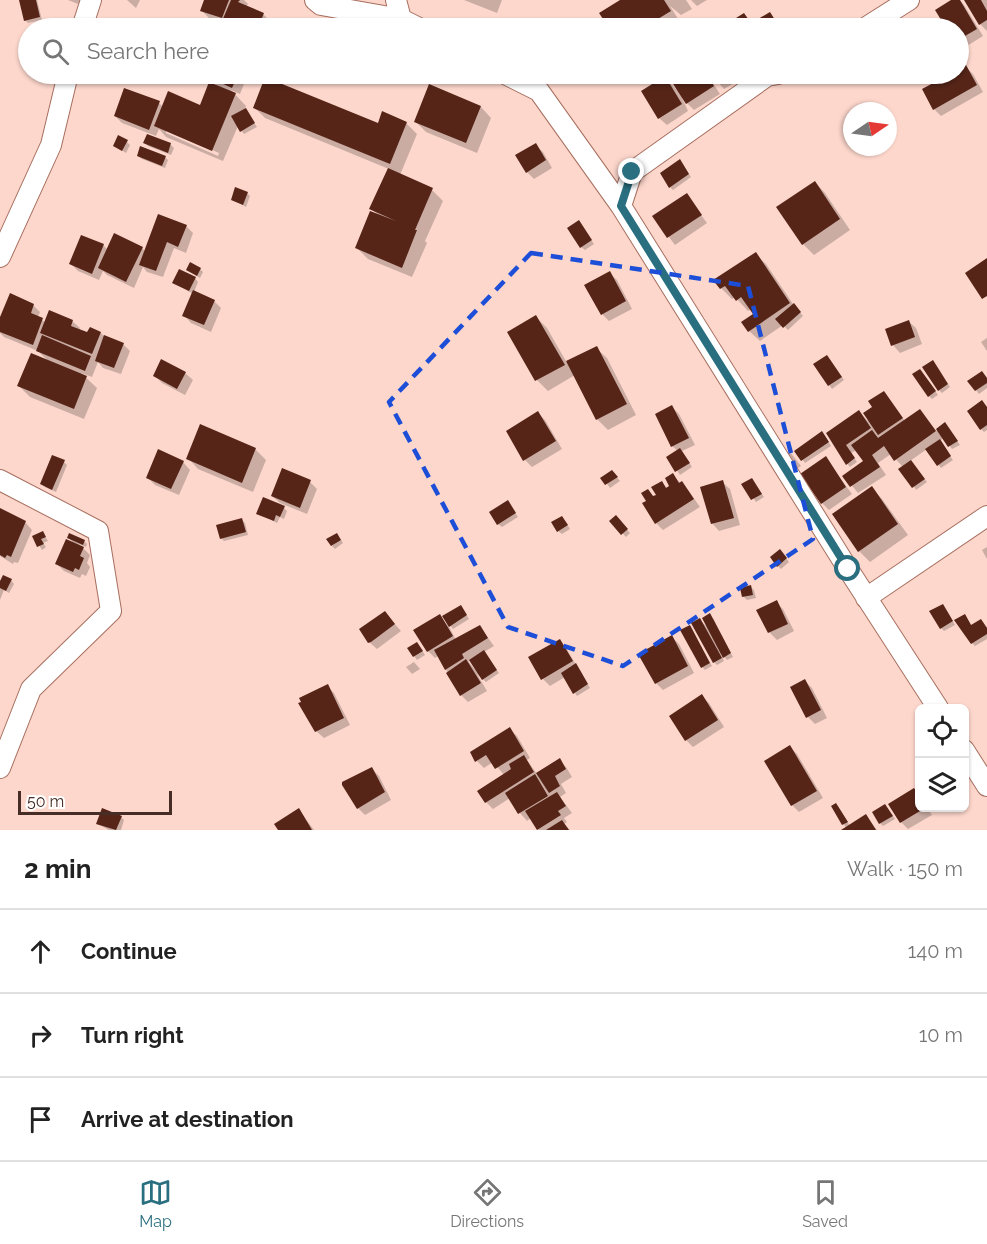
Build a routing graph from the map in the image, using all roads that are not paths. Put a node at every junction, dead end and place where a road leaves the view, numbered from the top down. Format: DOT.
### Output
graph roads {
  1 [pos="91,0"];
  2 [pos="315,0"];
  3 [pos="909,0"];
  4 [pos="399,10"];
  5 [pos="85,18"];
  6 [pos="881,18"];
  7 [pos="66,84"];
  8 [pos="524,84"];
  9 [pos="756,84"];
  10 [pos="621,206"];
  11 [pos="0,257"];
  12 [pos="0,480"];
  13 [pos="987,516"];
  14 [pos="867,598"];
  15 [pos="935,704"];
  16 [pos="969,758"];
  17 [pos="0,768"];
  18 [pos="987,786"];
  1 -- 5 [label="street"];
  2 -- 4 [label="street"];
  3 -- 6 [label="street"];
  7 -- 11 [label="street"];
  8 -- 10 [label="street"];
  9 -- 10 [label="street"];
  10 -- 14 [label="street"];
  12 -- 17 [label="street"];
  13 -- 14 [label="street"];
  14 -- 15 [label="street"];
  16 -- 18 [label="street"];
}
